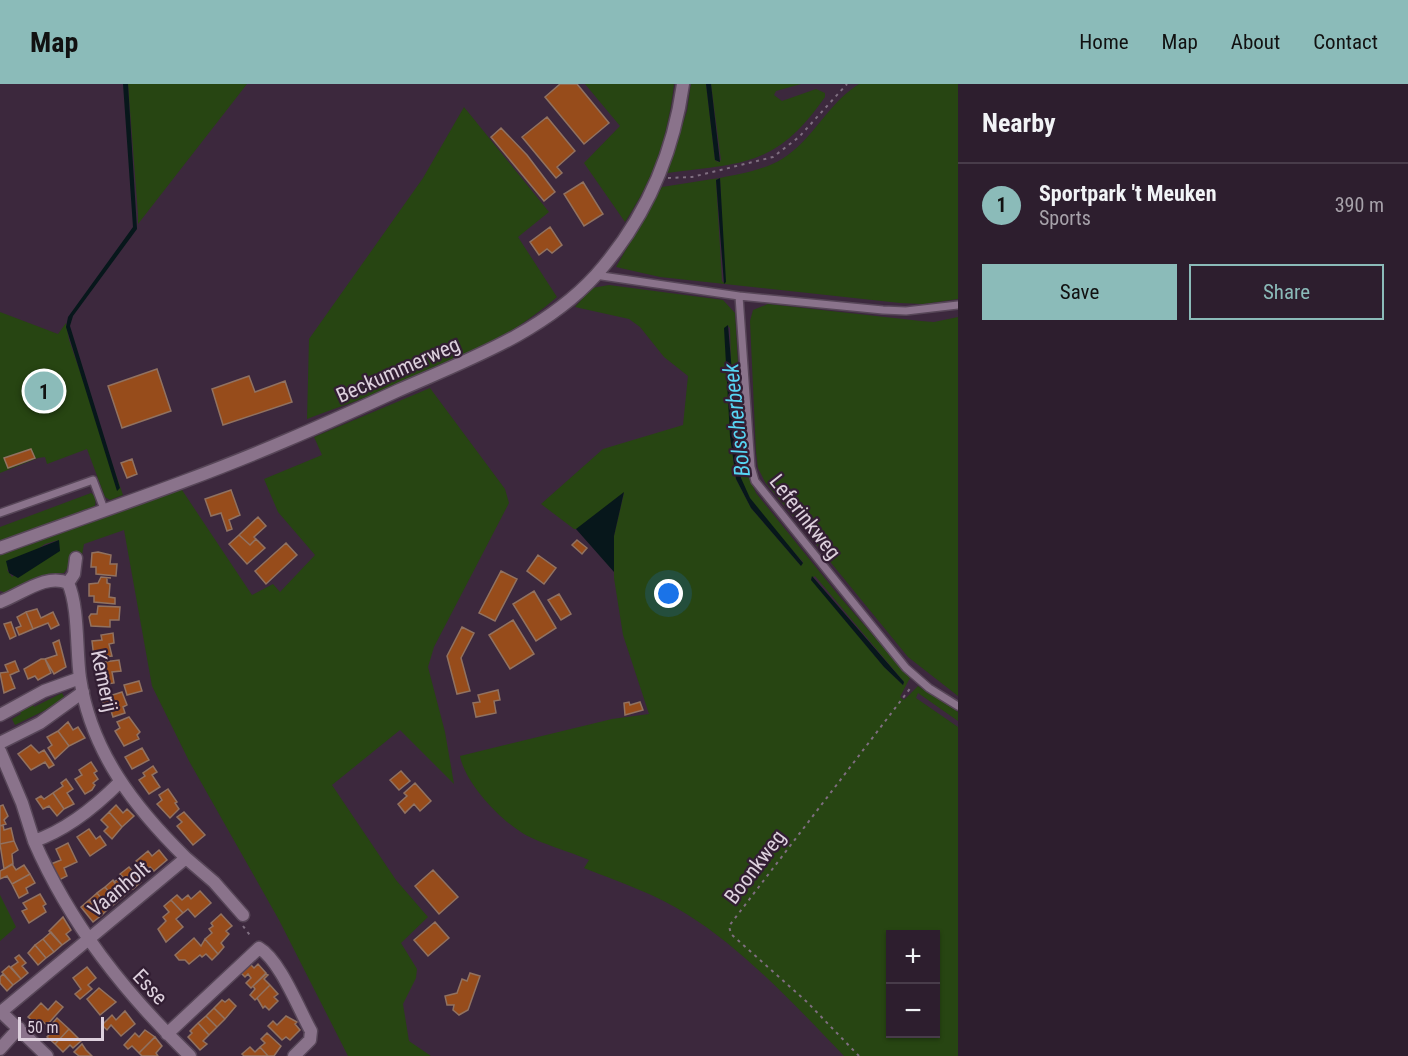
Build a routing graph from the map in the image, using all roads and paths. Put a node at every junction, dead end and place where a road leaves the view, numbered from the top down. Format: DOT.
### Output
graph roads {
  1 [pos="683,84"];
  2 [pos="847,84"];
  3 [pos="659,177"];
  4 [pos="595,275"];
  5 [pos="739,296"];
  6 [pos="958,305"];
  7 [pos="104,509"];
  8 [pos="0,513"];
  9 [pos="0,548"];
  10 [pos="76,558"];
  11 [pos="68,583"];
  12 [pos="0,602"];
  13 [pos="80,678"];
  14 [pos="918,679"];
  15 [pos="83,692"];
  16 [pos="958,706"];
  17 [pos="0,715"];
  18 [pos="0,743"];
  19 [pos="0,751"];
  20 [pos="120,782"];
  21 [pos="34,841"];
  22 [pos="186,858"];
  23 [pos="243,915"];
  24 [pos="88,939"];
  25 [pos="259,948"];
  26 [pos="19,1028"];
  27 [pos="167,1034"];
  28 [pos="0,1049"];
  29 [pos="47,1056"];
  30 [pos="190,1056"];
  31 [pos="294,1056"];
  32 [pos="859,1056"];
  1 -- 3 [label="street, Beckummerweg"];
  2 -- 3 [label="path"];
  3 -- 4 [label="street, Beckummerweg"];
  4 -- 5 [label="lane"];
  4 -- 7 [label="street, Beckummerweg"];
  5 -- 6 [label="lane"];
  5 -- 14 [label="lane, Leferinkweg"];
  7 -- 8 [label="lane"];
  7 -- 9 [label="street, Beckummerweg"];
  10 -- 11 [label="street"];
  11 -- 12 [label="street"];
  11 -- 13 [label="street, Kemerij"];
  13 -- 15 [label="street, Kemerij"];
  13 -- 17 [label="street"];
  14 -- 16 [label="lane, Leferinkweg"];
  14 -- 32 [label="path, Boonkweg"];
  15 -- 18 [label="street"];
  15 -- 20 [label="street, Kemerij"];
  19 -- 21 [label="street"];
  20 -- 21 [label="street"];
  20 -- 22 [label="street, Kemerij"];
  21 -- 24 [label="street"];
  22 -- 23 [label="street"];
  22 -- 24 [label="street, Vaanholt"];
  23 -- 25 [label="path"];
  24 -- 26 [label="street, Vaanholt"];
  24 -- 27 [label="street, Esse"];
  25 -- 27 [label="street"];
  25 -- 31 [label="street"];
  26 -- 28 [label="street"];
  26 -- 29 [label="street, Vaanholt"];
  27 -- 30 [label="street, Esse"];
}
